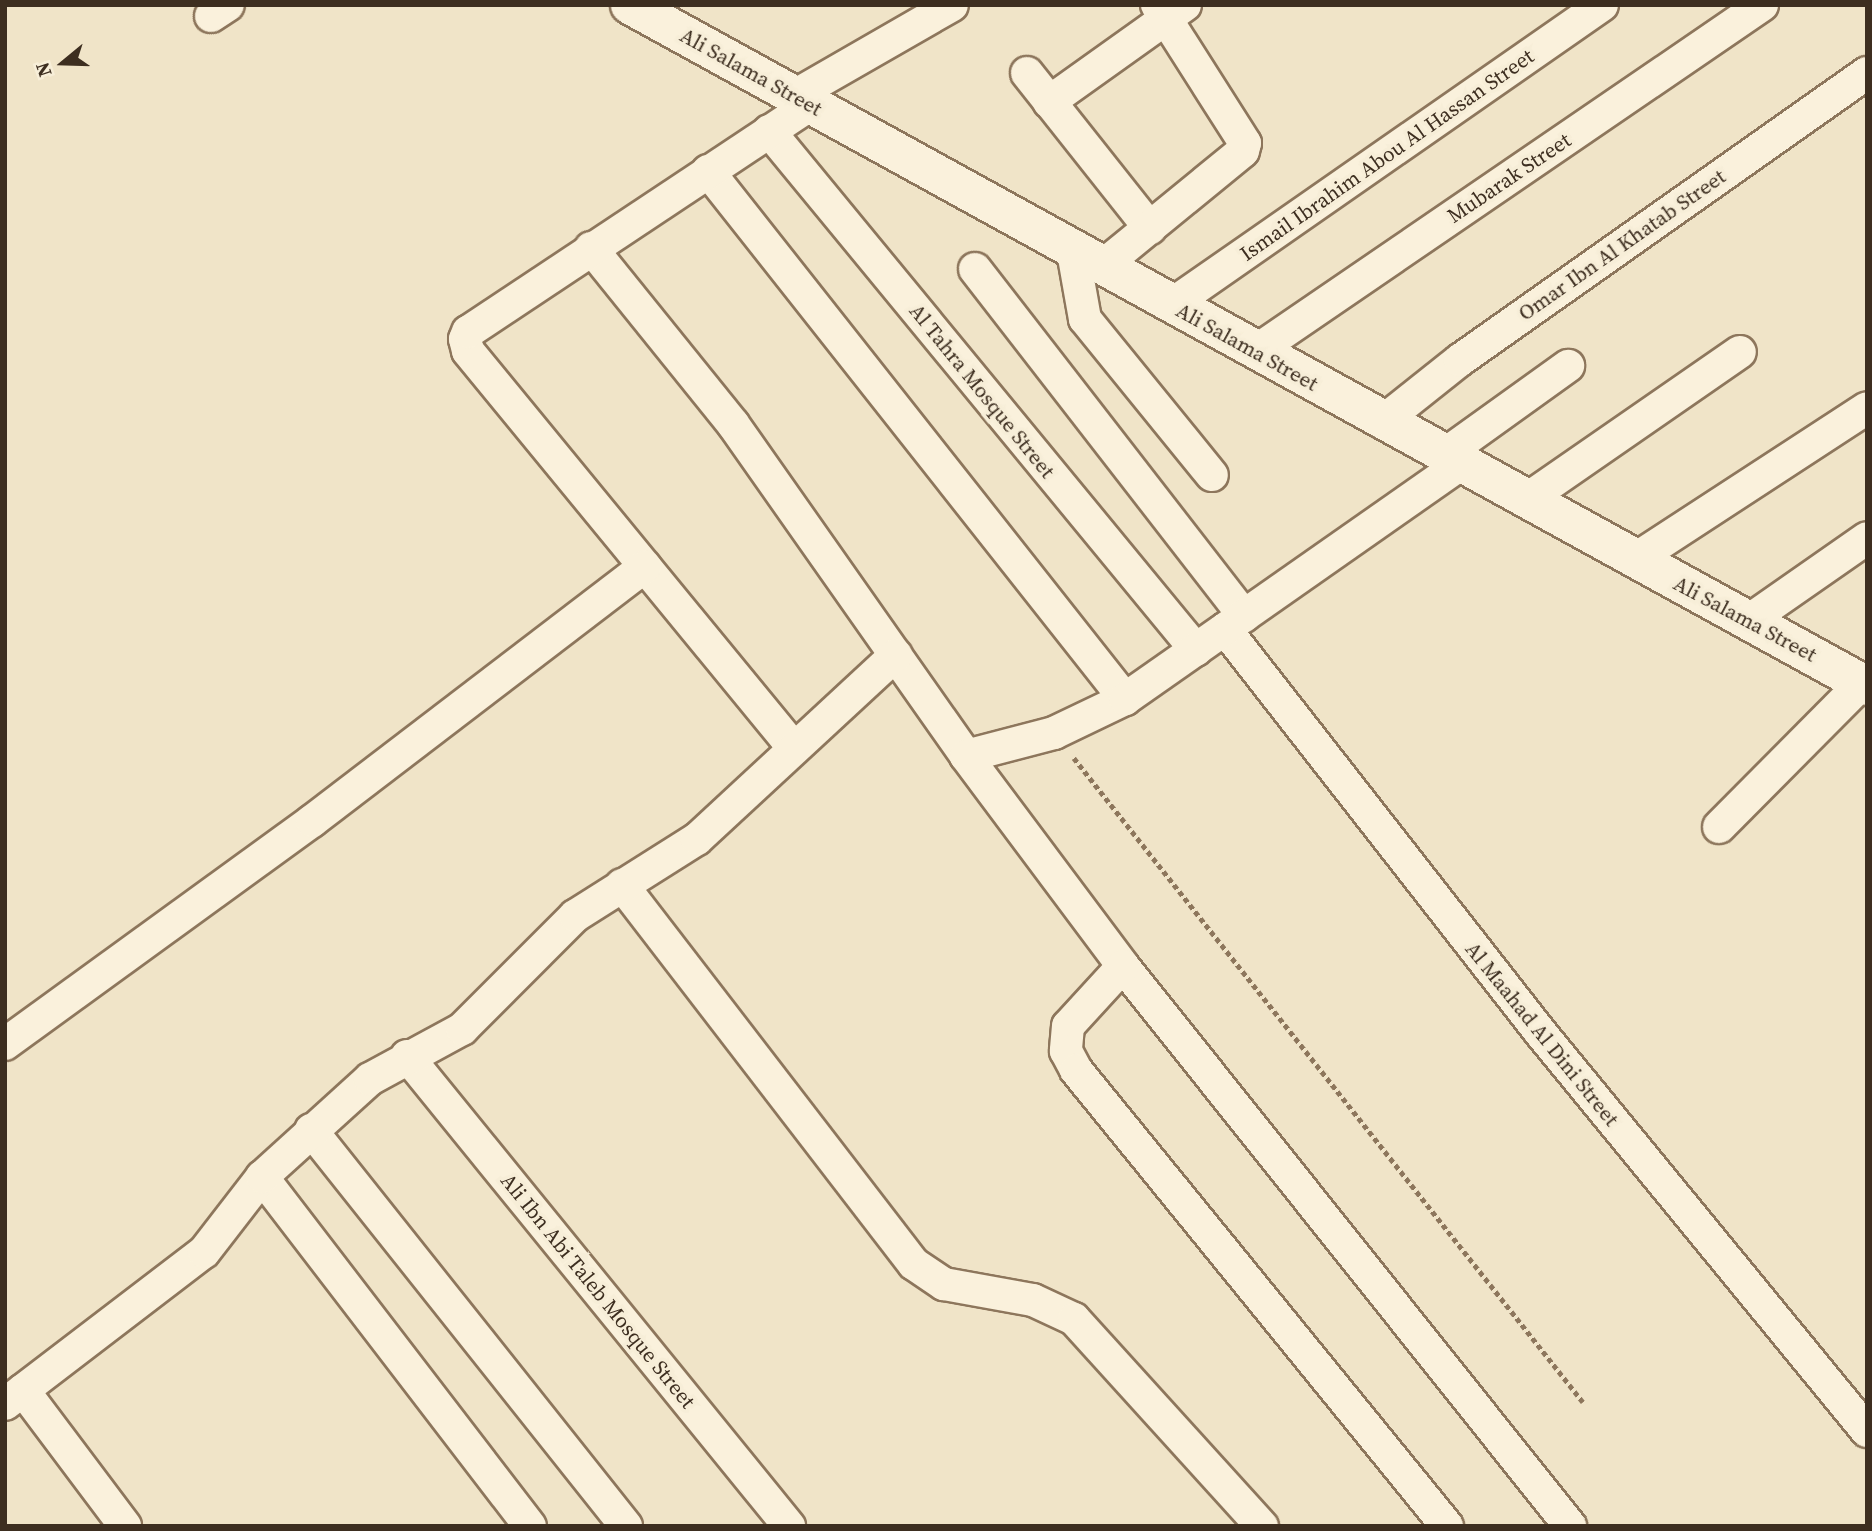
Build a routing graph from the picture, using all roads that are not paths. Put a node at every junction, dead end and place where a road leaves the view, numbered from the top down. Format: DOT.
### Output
graph roads {
  1 [pos="630,5"];
  2 [pos="952,5"];
  3 [pos="1602,5"];
  4 [pos="1762,5"];
  5 [pos="1169,10"];
  6 [pos="1027,73"];
  7 [pos="1867,73"];
  8 [pos="802,100"];
  9 [pos="1049,102"];
  10 [pos="769,131"];
  11 [pos="708,171"];
  12 [pos="1150,228"];
  13 [pos="1072,246"];
  14 [pos="592,248"];
  15 [pos="1105,264"];
  16 [pos="975,269"];
  17 [pos="1171,305"];
  18 [pos="1256,351"];
  19 [pos="1740,352"];
  20 [pos="1568,366"];
  21 [pos="1867,408"];
  22 [pos="1382,422"];
  23 [pos="1452,460"];
  24 [pos="1212,475"];
  25 [pos="1526,500"];
  26 [pos="1867,538"];
  27 [pos="1634,559"];
  28 [pos="645,566"];
  29 [pos="1751,619"];
  30 [pos="1235,623"];
  31 [pos="1196,650"];
  32 [pos="896,655"];
  33 [pos="1864,685"];
  34 [pos="1125,699"];
  35 [pos="793,747"];
  36 [pos="966,756"];
  37 [pos="1719,827"];
  38 [pos="622,885"];
  39 [pos="1122,966"];
  40 [pos="5,1044"];
  41 [pos="407,1056"];
  42 [pos="312,1130"];
  43 [pos="262,1177"];
  44 [pos="14,1397"];
  45 [pos="1867,1431"];
  46 [pos="125,1526"];
  47 [pos="530,1526"];
  48 [pos="626,1526"];
  49 [pos="789,1526"];
  50 [pos="1262,1526"];
  51 [pos="1447,1526"];
  52 [pos="1570,1526"];
  1 -- 8 [label="street, Ali Salama Street"];
  2 -- 8 [label="street"];
  3 -- 17 [label="street, Ismail Ibrahim Abou Al Hassan Street"];
  4 -- 18 [label="street, Mubarak Street"];
  5 -- 9 [label="street"];
  5 -- 12 [label="street"];
  6 -- 9 [label="street"];
  7 -- 22 [label="street, Omar Ibn Al Khatab Street"];
  8 -- 10 [label="street"];
  8 -- 13 [label="street, Ali Salama Street"];
  9 -- 12 [label="street"];
  10 -- 11 [label="street"];
  10 -- 31 [label="street, Al Tahra Mosque Street"];
  11 -- 14 [label="street"];
  11 -- 34 [label="street"];
  12 -- 15 [label="street"];
  13 -- 15 [label="street, Ali Salama Street"];
  13 -- 24 [label="street"];
  14 -- 28 [label="street"];
  14 -- 32 [label="street"];
  15 -- 17 [label="street, Ali Salama Street"];
  16 -- 30 [label="street, Al Maahad Al Dini Street"];
  17 -- 18 [label="street, Ali Salama Street"];
  18 -- 22 [label="street, Ali Salama Street"];
  19 -- 25 [label="street"];
  20 -- 23 [label="street"];
  21 -- 27 [label="street"];
  22 -- 23 [label="street, Ali Salama Street"];
  23 -- 25 [label="street, Ali Salama Street"];
  23 -- 30 [label="street"];
  25 -- 27 [label="street, Ali Salama Street"];
  26 -- 29 [label="street"];
  27 -- 29 [label="street, Ali Salama Street"];
  28 -- 35 [label="street"];
  28 -- 40 [label="street"];
  29 -- 33 [label="street, Ali Salama Street"];
  30 -- 31 [label="street"];
  30 -- 45 [label="street, Al Maahad Al Dini Street"];
  31 -- 34 [label="street"];
  32 -- 35 [label="street"];
  32 -- 36 [label="street"];
  33 -- 37 [label="street"];
  34 -- 36 [label="street"];
  35 -- 38 [label="street"];
  36 -- 39 [label="street"];
  38 -- 41 [label="street"];
  38 -- 50 [label="street"];
  39 -- 51 [label="street"];
  39 -- 52 [label="street"];
  41 -- 42 [label="street"];
  41 -- 49 [label="street, Ali Ibn Abi Taleb Mosque Street"];
  42 -- 43 [label="street"];
  42 -- 48 [label="street"];
  43 -- 44 [label="street"];
  43 -- 47 [label="street"];
  44 -- 46 [label="street"];
}
